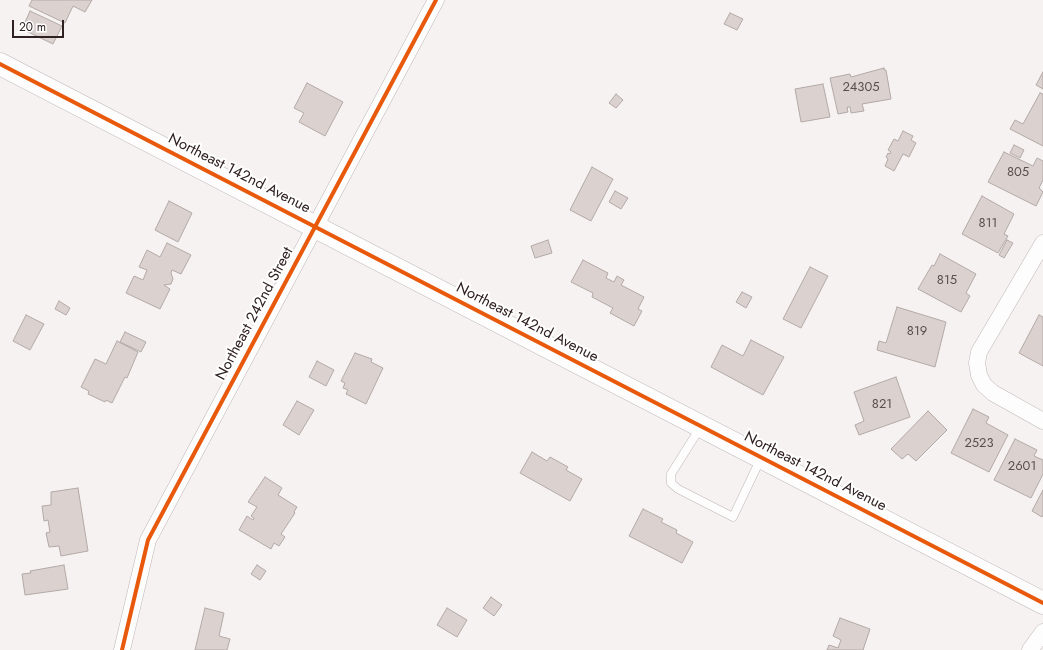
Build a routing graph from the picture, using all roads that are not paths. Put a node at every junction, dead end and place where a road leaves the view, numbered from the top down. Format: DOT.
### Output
graph roads {
  1 [pos="436,0"];
  2 [pos="0,64"];
  3 [pos="315,227"];
  4 [pos="1043,243"];
  5 [pos="1043,421"];
  6 [pos="701,426"];
  7 [pos="762,458"];
  8 [pos="1043,603"];
  9 [pos="1043,632"];
  10 [pos="122,650"];
  11 [pos="1030,650"];
  1 -- 3 [label="street, Northeast 242nd Street"];
  2 -- 3 [label="main road, Northeast 142nd Avenue"];
  3 -- 6 [label="main road, Northeast 142nd Avenue"];
  3 -- 10 [label="street, Northeast 242nd Street"];
  4 -- 5 [label="street"];
  6 -- 7 [label="main road, Northeast 142nd Avenue"];
  6 -- 7 [label="lane"];
  7 -- 8 [label="main road, Northeast 142nd Avenue"];
  9 -- 11 [label="street"];
}
